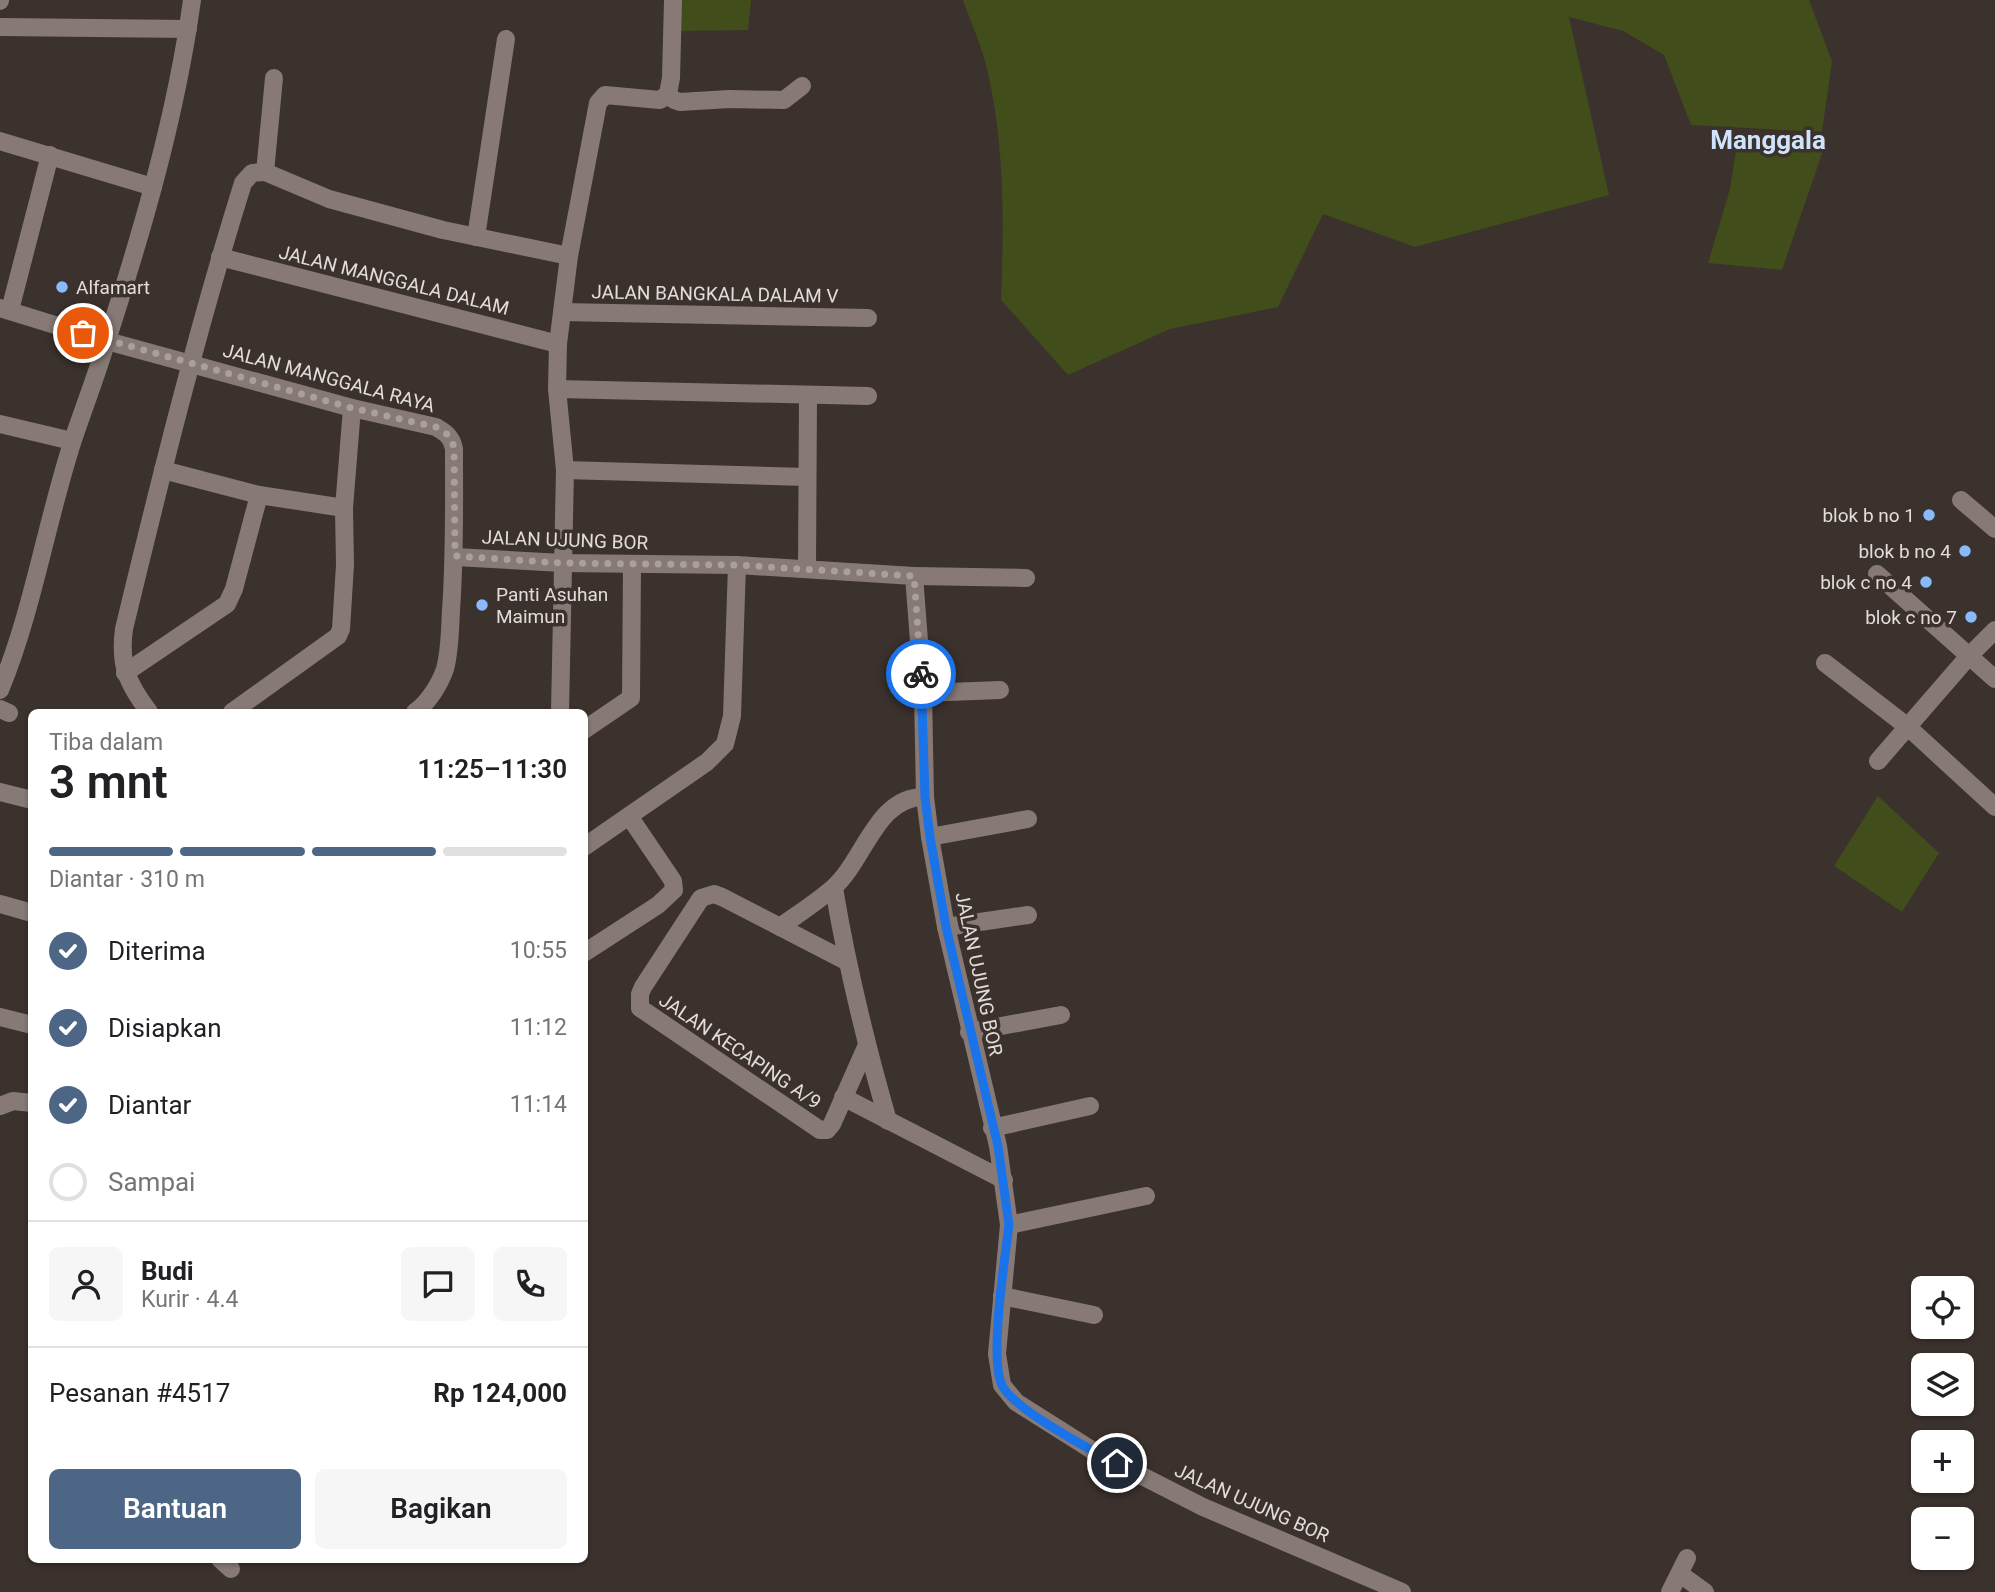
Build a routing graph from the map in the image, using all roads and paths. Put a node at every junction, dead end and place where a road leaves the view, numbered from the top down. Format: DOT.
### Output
graph roads {
  1 [pos="192,0"];
  2 [pos="673,0"];
  3 [pos="0,27"];
  4 [pos="188,29"];
  5 [pos="506,39"];
  6 [pos="274,78"];
  7 [pos="802,86"];
  8 [pos="668,94"];
  9 [pos="0,141"];
  10 [pos="50,155"];
  11 [pos="265,172"];
  12 [pos="153,187"];
  13 [pos="476,237"];
  14 [pos="569,256"];
  15 [pos="220,257"];
  16 [pos="5,309"];
  17 [pos="562,312"];
  18 [pos="867,318"];
  19 [pos="107,341"];
  20 [pos="558,344"];
  21 [pos="192,363"];
  22 [pos="557,389"];
  23 [pos="808,395"];
  24 [pos="869,396"];
  25 [pos="352,408"];
  26 [pos="0,424"];
  27 [pos="72,441"];
  28 [pos="163,470"];
  29 [pos="565,470"];
  30 [pos="806,477"];
  31 [pos="259,495"];
  32 [pos="1961,500"];
  33 [pos="344,508"];
  34 [pos="1995,529"];
  35 [pos="455,556"];
  36 [pos="562,563"];
  37 [pos="632,564"];
  38 [pos="737,565"];
  39 [pos="807,569"];
  40 [pos="1877,574"];
  41 [pos="914,576"];
  42 [pos="1026,578"];
  43 [pos="1995,630"];
  44 [pos="1969,656"];
  45 [pos="1825,663"];
  46 [pos="125,673"];
  47 [pos="1995,679"];
  48 [pos="0,690"];
  49 [pos="1000,690"];
  50 [pos="923,693"];
  51 [pos="147,709"];
  52 [pos="236,709"];
  53 [pos="418,709"];
  54 [pos="560,709"];
  55 [pos="1908,727"];
  56 [pos="588,728"];
  57 [pos="1878,761"];
  58 [pos="0,792"];
  59 [pos="925,797"];
  60 [pos="28,799"];
  61 [pos="1989,802"];
  62 [pos="629,816"];
  63 [pos="1028,819"];
  64 [pos="930,837"];
  65 [pos="588,844"];
  66 [pos="834,888"];
  67 [pos="0,904"];
  68 [pos="28,912"];
  69 [pos="1028,915"];
  70 [pos="780,926"];
  71 [pos="946,927"];
  72 [pos="588,950"];
  73 [pos="846,961"];
  74 [pos="1061,1015"];
  75 [pos="0,1017"];
  76 [pos="28,1024"];
  77 [pos="970,1032"];
  78 [pos="867,1045"];
  79 [pos="843,1097"];
  80 [pos="28,1103"];
  81 [pos="0,1106"];
  82 [pos="1090,1106"];
  83 [pos="888,1121"];
  84 [pos="992,1128"];
  85 [pos="1004,1180"];
  86 [pos="1146,1196"];
  87 [pos="1009,1225"];
  88 [pos="1002,1296"];
  89 [pos="1094,1315"];
  90 [pos="1402,1592"];
  91 [pos="1670,1592"];
  92 [pos="1705,1592"];
  1 -- 4 [label="street"];
  2 -- 8 [label="street"];
  3 -- 4 [label="street"];
  4 -- 12 [label="street"];
  5 -- 13 [label="street"];
  6 -- 11 [label="street"];
  7 -- 8 [label="street"];
  8 -- 14 [label="street"];
  9 -- 10 [label="street"];
  10 -- 12 [label="street"];
  10 -- 16 [label="street"];
  11 -- 13 [label="street"];
  11 -- 15 [label="street"];
  12 -- 19 [label="street"];
  13 -- 14 [label="street"];
  14 -- 17 [label="street"];
  15 -- 20 [label="street, JALAN MANGGALA DALAM"];
  15 -- 21 [label="street"];
  16 -- 19 [label="street, JALAN MANGGALA RAYA"];
  17 -- 18 [label="street, JALAN BANGKALA DALAM V"];
  17 -- 20 [label="street"];
  19 -- 21 [label="street, JALAN MANGGALA RAYA"];
  19 -- 27 [label="street"];
  20 -- 22 [label="street"];
  21 -- 25 [label="street, JALAN MANGGALA RAYA"];
  21 -- 28 [label="street"];
  22 -- 23 [label="street"];
  22 -- 29 [label="street"];
  23 -- 24 [label="street"];
  23 -- 30 [label="street"];
  25 -- 33 [label="street"];
  25 -- 35 [label="street, JALAN MANGGALA RAYA"];
  26 -- 27 [label="street"];
  27 -- 48 [label="street"];
  28 -- 31 [label="street"];
  28 -- 46 [label="street"];
  29 -- 30 [label="street"];
  29 -- 36 [label="street"];
  30 -- 39 [label="street"];
  31 -- 33 [label="street"];
  31 -- 46 [label="street"];
  32 -- 34 [label="street"];
  33 -- 52 [label="street"];
  35 -- 36 [label="street, JALAN UJUNG BOR"];
  35 -- 53 [label="street, JALAN MANGGALA RAYA"];
  36 -- 37 [label="street, JALAN UJUNG BOR"];
  36 -- 54 [label="street"];
  37 -- 38 [label="street, JALAN UJUNG BOR"];
  37 -- 56 [label="street"];
  38 -- 39 [label="street, JALAN UJUNG BOR"];
  38 -- 62 [label="street"];
  39 -- 41 [label="street, JALAN UJUNG BOR"];
  40 -- 44 [label="street"];
  41 -- 42 [label="street"];
  41 -- 50 [label="street, JALAN UJUNG BOR"];
  43 -- 44 [label="street"];
  44 -- 47 [label="street"];
  44 -- 55 [label="street"];
  45 -- 55 [label="street"];
  46 -- 51 [label="street"];
  49 -- 50 [label="street"];
  50 -- 59 [label="street, JALAN UJUNG BOR"];
  55 -- 57 [label="street"];
  55 -- 61 [label="street"];
  58 -- 60 [label="street"];
  59 -- 64 [label="street, JALAN UJUNG BOR"];
  59 -- 66 [label="street"];
  62 -- 65 [label="street"];
  62 -- 72 [label="street"];
  63 -- 64 [label="street"];
  64 -- 71 [label="street, JALAN UJUNG BOR"];
  66 -- 70 [label="street"];
  66 -- 73 [label="street"];
  67 -- 68 [label="street"];
  69 -- 71 [label="street"];
  70 -- 73 [label="street, JALAN KECAPING A/9"];
  70 -- 79 [label="street, JALAN KECAPING A/9"];
  71 -- 77 [label="street, JALAN UJUNG BOR"];
  73 -- 78 [label="street"];
  74 -- 77 [label="street"];
  75 -- 76 [label="street"];
  77 -- 84 [label="street, JALAN UJUNG BOR"];
  78 -- 79 [label="street, JALAN KECAPING A/9"];
  78 -- 83 [label="street"];
  79 -- 83 [label="street, JALAN KECAPING A/9"];
  80 -- 81 [label="street"];
  82 -- 84 [label="street"];
  83 -- 85 [label="street, JALAN KECAPING A/9"];
  84 -- 85 [label="street, JALAN UJUNG BOR"];
  85 -- 87 [label="street, JALAN UJUNG BOR"];
  86 -- 87 [label="street"];
  87 -- 88 [label="street, JALAN UJUNG BOR"];
  88 -- 89 [label="street"];
  88 -- 90 [label="street, JALAN UJUNG BOR"];
  91 -- 92 [label="street"];
}
